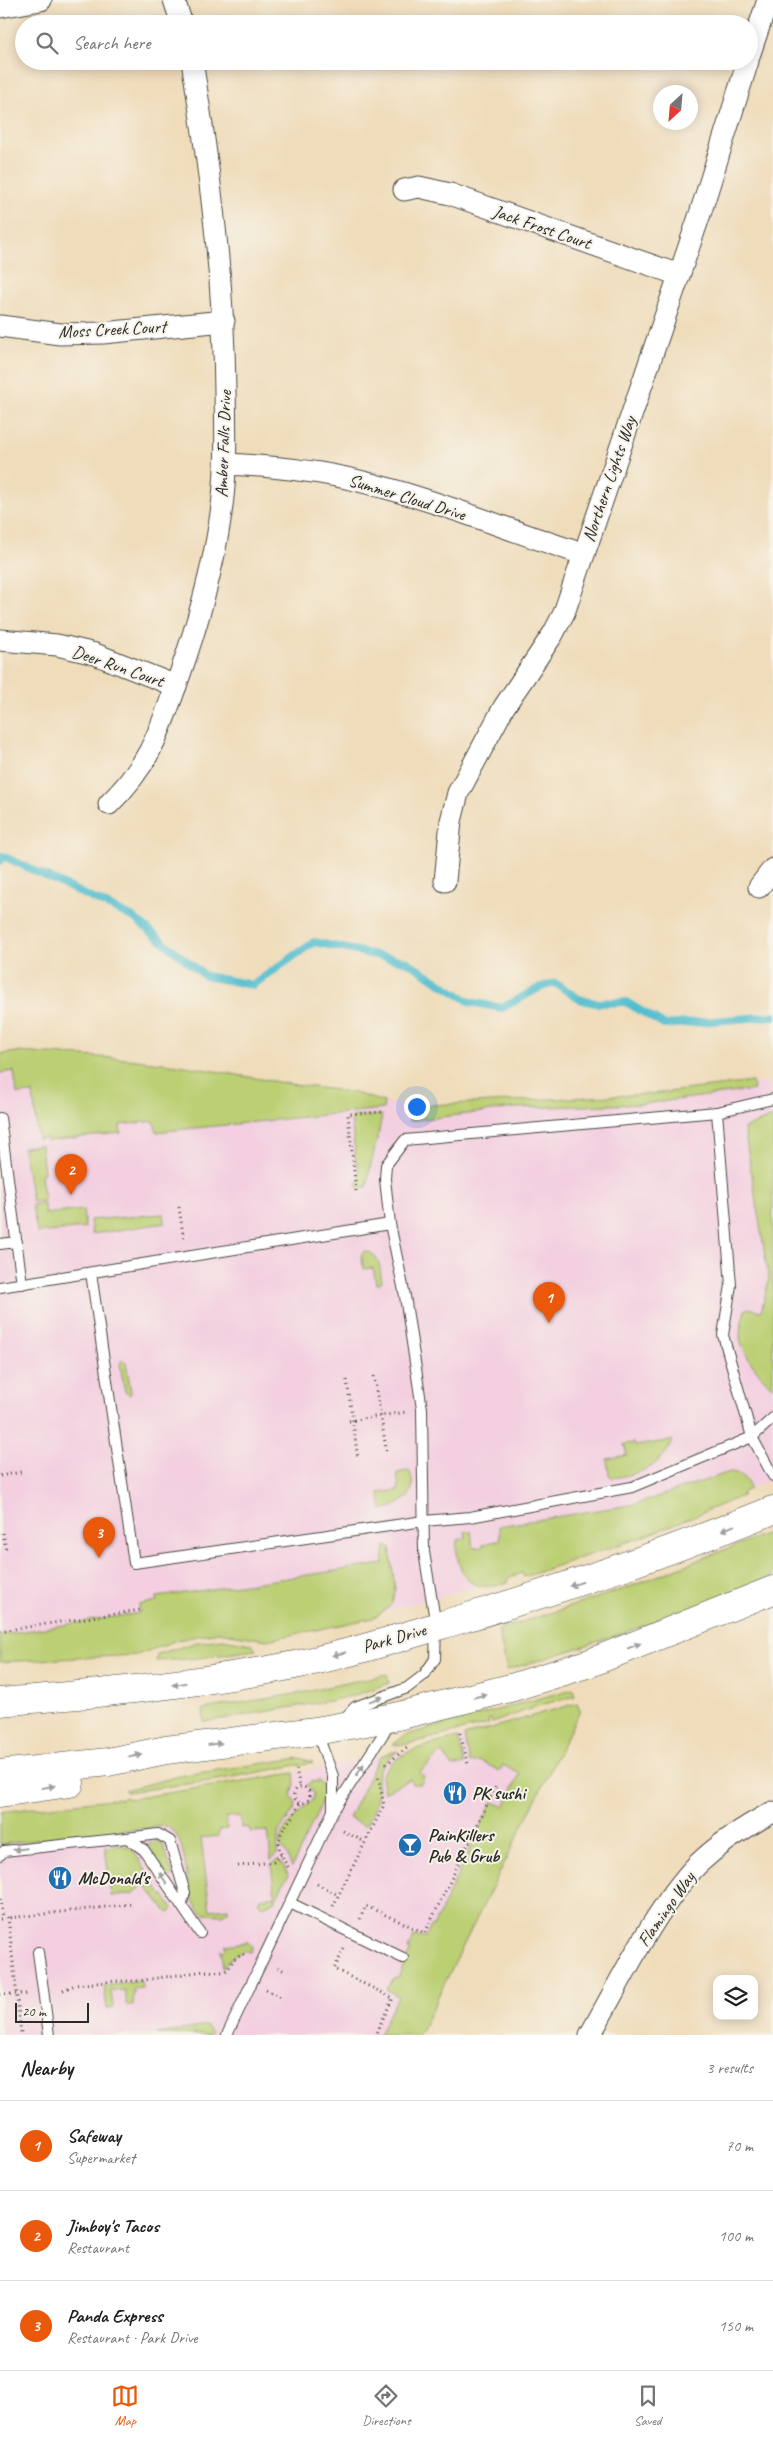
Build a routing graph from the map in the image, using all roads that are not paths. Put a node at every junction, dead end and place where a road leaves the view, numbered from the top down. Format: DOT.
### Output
graph roads {
  1 [pos="41,0"];
  2 [pos="174,0"];
  3 [pos="768,0"];
  4 [pos="0,7"];
  5 [pos="179,15"];
  6 [pos="758,29"];
  7 [pos="193,70"];
  8 [pos="745,70"];
  9 [pos="404,190"];
  10 [pos="679,275"];
  11 [pos="224,321"];
  12 [pos="0,326"];
  13 [pos="226,464"];
  14 [pos="583,554"];
  15 [pos="0,640"];
  16 [pos="176,686"];
  17 [pos="109,804"];
  18 [pos="773,869"];
  19 [pos="445,881"];
  20 [pos="759,887"];
  21 [pos="773,1099"];
  22 [pos="717,1112"];
  23 [pos="0,1118"];
  24 [pos="390,1224"];
  25 [pos="17,1242"];
  26 [pos="0,1244"];
  27 [pos="91,1273"];
  28 [pos="22,1284"];
  29 [pos="0,1287"];
  30 [pos="773,1418"];
  31 [pos="752,1438"];
  32 [pos="773,1476"];
  33 [pos="773,1510"];
  34 [pos="424,1521"];
  35 [pos="773,1590"];
  36 [pos="436,1626"];
  37 [pos="6,1699"];
  38 [pos="394,1717"];
  39 [pos="327,1729"];
  40 [pos="108,1762"];
  41 [pos="0,1774"];
  42 [pos="0,1793"];
  43 [pos="333,1811"];
  44 [pos="773,1812"];
  45 [pos="127,1838"];
  46 [pos="0,1855"];
  47 [pos="290,1903"];
  48 [pos="181,1905"];
  49 [pos="200,1933"];
  50 [pos="38,1952"];
  51 [pos="403,1958"];
  52 [pos="49,2035"];
  53 [pos="228,2035"];
  54 [pos="590,2035"];
  1 -- 4 [label="street"];
  2 -- 5 [label="street"];
  3 -- 6 [label="street"];
  7 -- 11 [label="street, Amber Falls Drive"];
  8 -- 10 [label="street, Northern Lights Way"];
  9 -- 10 [label="street, Jack Frost Court"];
  10 -- 14 [label="street, Northern Lights Way"];
  11 -- 12 [label="street, Moss Creek Court"];
  11 -- 13 [label="street, Amber Falls Drive"];
  13 -- 14 [label="street, Summer Cloud Drive"];
  13 -- 16 [label="street, Amber Falls Drive"];
  14 -- 19 [label="street, Northern Lights Way"];
  15 -- 16 [label="street, Deer Run Court"];
  16 -- 17 [label="street, Amber Falls Drive"];
  18 -- 20 [label="street"];
  21 -- 22 [label="lane"];
  22 -- 24 [label="lane"];
  22 -- 31 [label="lane"];
  23 -- 25 [label="lane"];
  24 -- 27 [label="lane"];
  24 -- 34 [label="lane"];
  25 -- 26 [label="lane"];
  25 -- 28 [label="lane"];
  27 -- 28 [label="lane"];
  27 -- 34 [label="lane"];
  28 -- 29 [label="lane"];
  30 -- 31 [label="lane"];
  31 -- 32 [label="lane"];
  31 -- 34 [label="lane"];
  33 -- 36 [label="main road, Park Drive, one-way"];
  34 -- 36 [label="lane"];
  38 -- 35 [label="main road, one-way"];
  36 -- 37 [label="main road, Park Drive, one-way"];
  39 -- 36 [label="lane, one-way"];
  38 -- 39 [label="main road"];
  43 -- 38 [label="lane, one-way"];
  40 -- 39 [label="main road, one-way"];
  39 -- 43 [label="lane"];
  40 -- 41 [label="main road"];
  42 -- 40 [label="main road, one-way"];
  43 -- 47 [label="lane"];
  44 -- 54 [label="street, Flamingo Way"];
  45 -- 46 [label="lane, one-way"];
  48 -- 45 [label="lane, one-way"];
  45 -- 48 [label="lane"];
  47 -- 51 [label="lane"];
  47 -- 53 [label="lane"];
  48 -- 49 [label="lane"];
  50 -- 52 [label="lane"];
}
